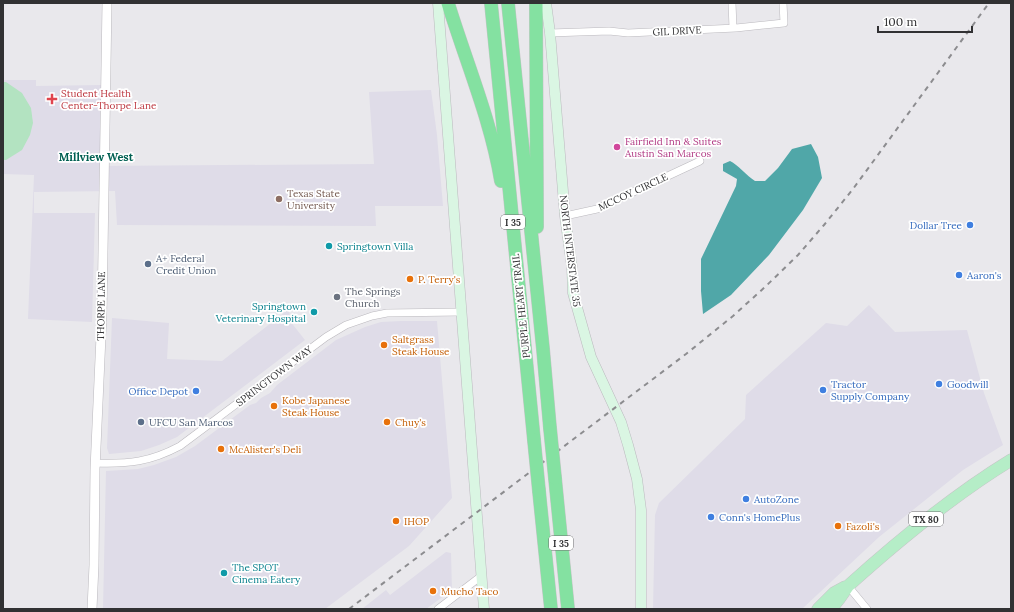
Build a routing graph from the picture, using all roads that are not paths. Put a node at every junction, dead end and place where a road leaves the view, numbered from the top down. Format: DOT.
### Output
graph roads {
  1 [pos="107,3"];
  2 [pos="438,3"];
  3 [pos="448,3"];
  4 [pos="491,3"];
  5 [pos="508,3"];
  6 [pos="536,3"];
  7 [pos="546,3"];
  8 [pos="732,3"];
  9 [pos="783,3"];
  10 [pos="733,28"];
  11 [pos="550,33"];
  12 [pos="700,161"];
  13 [pos="564,216"];
  14 [pos="535,275"];
  15 [pos="461,312"];
  16 [pos="523,323"];
  17 [pos="1011,460"];
  18 [pos="96,463"];
  19 [pos="480,577"];
  20 [pos="848,586"];
  21 [pos="92,609"];
  22 [pos="438,609"];
  23 [pos="484,609"];
  24 [pos="551,609"];
  25 [pos="568,609"];
  26 [pos="641,609"];
  27 [pos="818,609"];
  28 [pos="831,609"];
  29 [pos="867,609"];
  1 -- 18 [label="street, THORPE LANE"];
  2 -- 15 [label="main road"];
  3 -- 16 [label="highway"];
  4 -- 16 [label="highway, PURPLE HEART TRAIL / I 35"];
  5 -- 14 [label="highway, PURPLE HEART TRAIL / I 35"];
  6 -- 14 [label="highway"];
  7 -- 11 [label="main road, NORTH INTERSTATE 35"];
  8 -- 10 [label="street"];
  9 -- 10 [label="street, GIL DRIVE"];
  10 -- 11 [label="street, GIL DRIVE"];
  11 -- 13 [label="main road, NORTH INTERSTATE 35"];
  12 -- 13 [label="street, MCCOY CIRCLE"];
  13 -- 26 [label="main road, NORTH INTERSTATE 35"];
  14 -- 25 [label="highway, PURPLE HEART TRAIL / I 35, bridge"];
  15 -- 18 [label="street, SPRINGTOWN WAY"];
  15 -- 19 [label="main road"];
  16 -- 24 [label="highway, PURPLE HEART TRAIL / I 35, bridge"];
  17 -- 20 [label="main road, TX 80"];
  18 -- 21 [label="street, THORPE LANE"];
  19 -- 22 [label="street"];
  19 -- 23 [label="main road"];
  20 -- 27 [label="main road, TX 80"];
  20 -- 28 [label="main road, TX 80"];
  20 -- 29 [label="street"];
}
